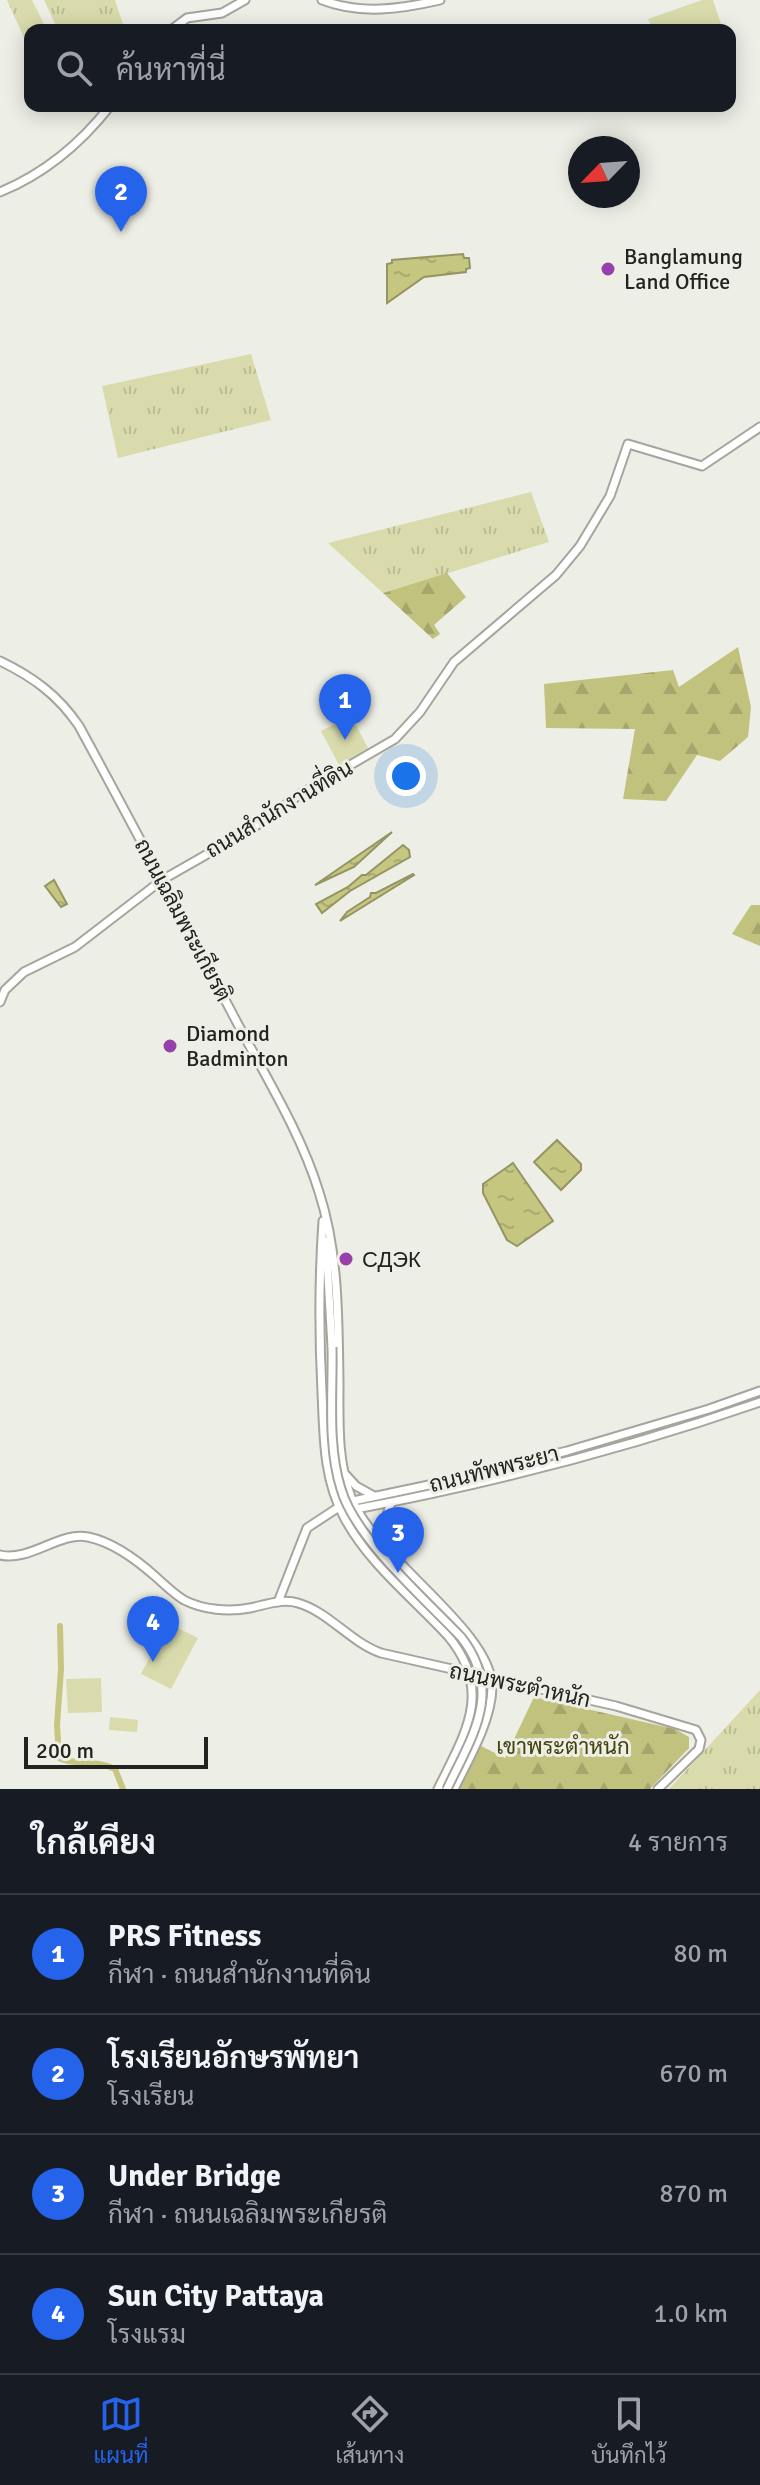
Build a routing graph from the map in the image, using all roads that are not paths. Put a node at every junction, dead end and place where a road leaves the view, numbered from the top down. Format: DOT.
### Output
graph roads {
  1 [pos="245,0"];
  2 [pos="322,0"];
  3 [pos="440,0"];
  4 [pos="179,24"];
  5 [pos="104,112"];
  6 [pos="0,192"];
  7 [pos="760,427"];
  8 [pos="0,661"];
  9 [pos="162,880"];
  10 [pos="0,1002"];
  11 [pos="324,1211"];
  12 [pos="760,1391"];
  13 [pos="760,1402"];
  14 [pos="705,1411"];
  15 [pos="708,1420"];
  16 [pos="325,1453"];
  17 [pos="341,1453"];
  18 [pos="345,1473"];
  19 [pos="412,1489"];
  20 [pos="375,1497"];
  21 [pos="414,1498"];
  22 [pos="391,1503"];
  23 [pos="355,1505"];
  24 [pos="340,1510"];
  25 [pos="386,1549"];
  26 [pos="0,1555"];
  27 [pos="374,1558"];
  28 [pos="278,1602"];
  29 [pos="460,1626"];
  30 [pos="448,1636"];
  31 [pos="457,1647"];
  32 [pos="446,1670"];
  33 [pos="471,1675"];
  34 [pos="491,1678"];
  35 [pos="464,1737"];
  36 [pos="477,1741"];
  37 [pos="438,1789"];
  38 [pos="447,1789"];
  39 [pos="454,1789"];
  40 [pos="658,1789"];
  1 -- 4 [label="main road"];
  2 -- 3 [label="main road"];
  5 -- 6 [label="main road"];
  7 -- 9 [label="main road, ถนนสำนักงานที่ดิน"];
  8 -- 9 [label="main road, ถนนเฉลิมพระเกียรติ"];
  9 -- 10 [label="main road"];
  9 -- 11 [label="main road, ถนนเฉลิมพระเกียรติ"];
  11 -- 16 [label="main road, ถนนเฉลิมพระเกียรติ"];
  11 -- 17 [label="main road, ถนนเฉลิมพระเกียรติ"];
  11 -- 38 [label="main road, bridge"];
  12 -- 14 [label="main road, ถนนทัพพระยา"];
  13 -- 15 [label="main road, ถนนทัพพระยา"];
  14 -- 15 [label="main road"];
  14 -- 19 [label="main road, ถนนทัพพระยา"];
  15 -- 21 [label="main road, ถนนทัพพระยา"];
  16 -- 17 [label="main road"];
  16 -- 24 [label="main road, ถนนเฉลิมพระเกียรติ"];
  17 -- 18 [label="main road, ถนนเฉลิมพระเกียรติ"];
  18 -- 20 [label="main road"];
  18 -- 23 [label="main road, ถนนเฉลิมพระเกียรติ"];
  19 -- 20 [label="main road, ถนนทัพพระยา"];
  19 -- 21 [label="main road"];
  20 -- 23 [label="main road, ถนนทัพพระยา"];
  21 -- 22 [label="main road, ถนนทัพพระยา"];
  22 -- 23 [label="main road, ถนนทัพพระยา"];
  22 -- 25 [label="main road"];
  23 -- 24 [label="main road, ถนนทัพพระยา"];
  23 -- 25 [label="main road, ถนนเฉลิมพระเกียรติ"];
  24 -- 27 [label="main road, ถนนเฉลิมพระเกียรติ"];
  24 -- 28 [label="main road, ถนนทัพพระยา"];
  25 -- 27 [label="main road"];
  25 -- 29 [label="main road, ถนนเฉลิมพระเกียรติ"];
  26 -- 28 [label="main road"];
  27 -- 30 [label="main road, ถนนเฉลิมพระเกียรติ"];
  28 -- 32 [label="main road, ถนนพระตำหนัก"];
  29 -- 30 [label="main road"];
  29 -- 34 [label="main road, ถนนเฉลิมพระเกียรติ"];
  30 -- 31 [label="main road, ถนนเฉลิมพระเกียรติ"];
  31 -- 32 [label="main road"];
  31 -- 33 [label="main road, ถนนเฉลิมพระเกียรติ"];
  32 -- 33 [label="main road, ถนนพระตำหนัก"];
  33 -- 34 [label="main road, ถนนพระตำหนัก"];
  33 -- 35 [label="main road, ถนนเฉลิมพระเกียรติ"];
  34 -- 36 [label="main road"];
  34 -- 40 [label="main road, ถนนพระตำหนัก"];
  35 -- 36 [label="main road"];
  35 -- 37 [label="main road, ถนนเฉลิมพระเกียรติ"];
  36 -- 39 [label="main road"];
}
